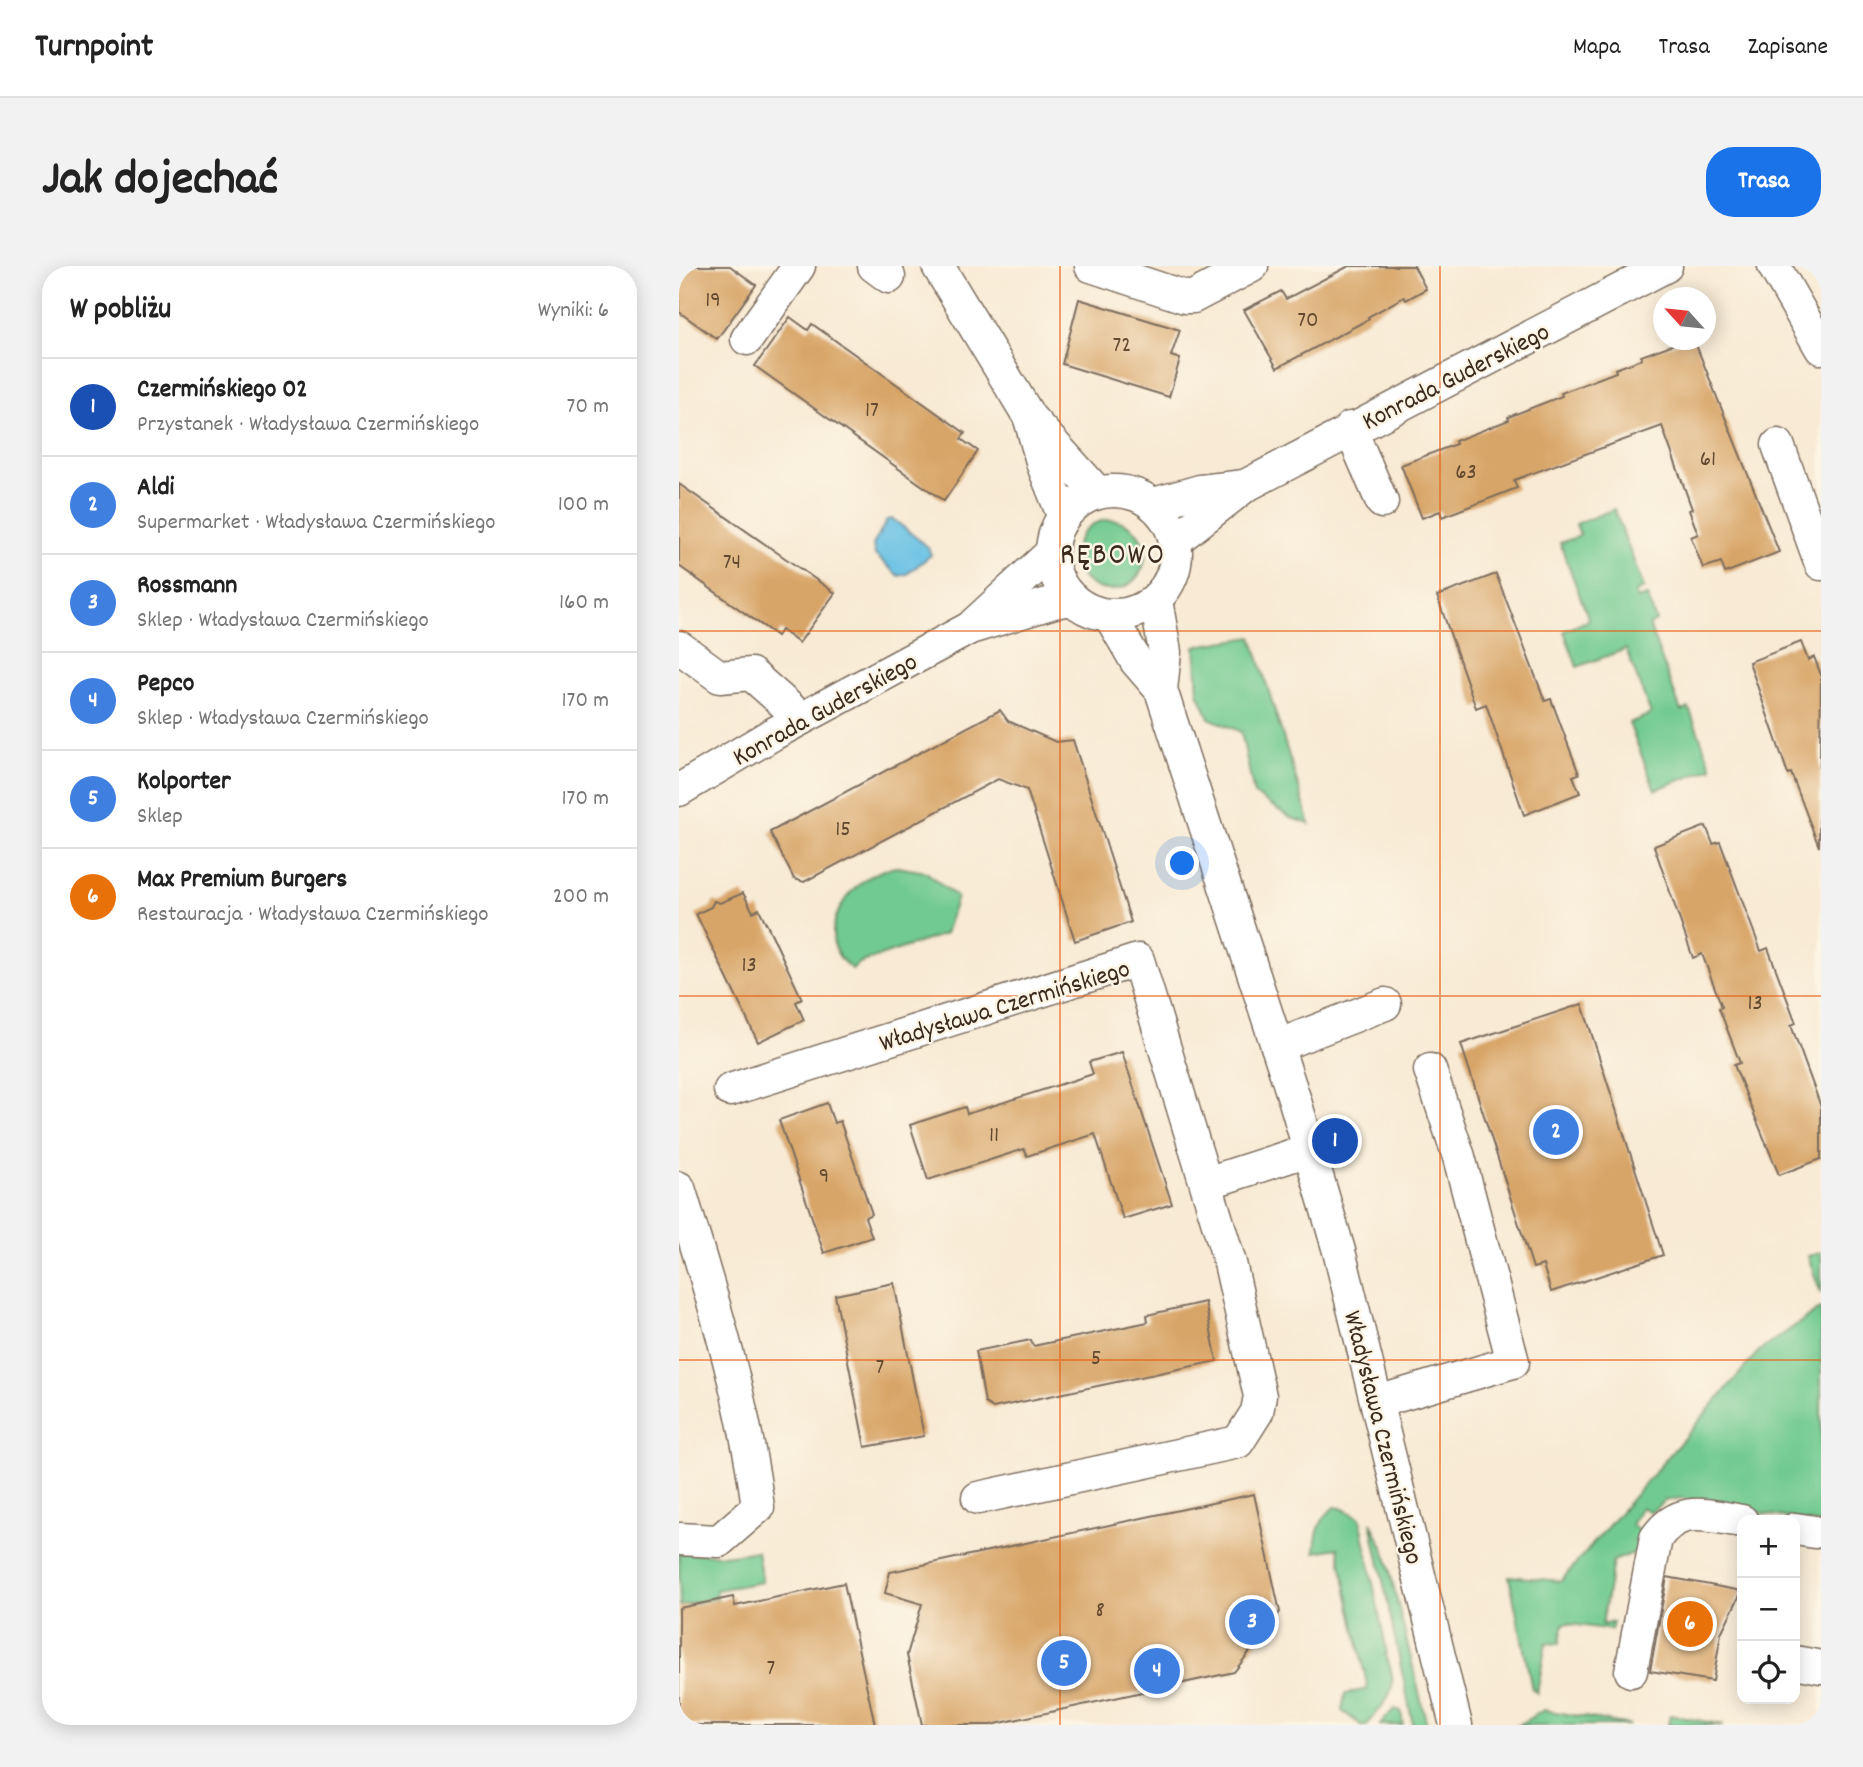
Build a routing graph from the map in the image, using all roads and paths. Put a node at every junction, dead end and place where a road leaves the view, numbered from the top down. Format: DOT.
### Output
graph roads {
  1 [pos="799,266"];
  2 [pos="938,266"];
  3 [pos="1091,266"];
  4 [pos="1252,266"];
  5 [pos="1666,266"];
  6 [pos="1774,266"];
  7 [pos="747,339"];
  8 [pos="1821,348"];
  9 [pos="1030,418"];
  10 [pos="1350,428"];
  11 [pos="1777,445"];
  12 [pos="1245,486"];
  13 [pos="1097,492"];
  14 [pos="1382,502"];
  15 [pos="1154,504"];
  16 [pos="1063,515"];
  17 [pos="1176,540"];
  18 [pos="1051,552"];
  19 [pos="1821,564"];
  20 [pos="1072,599"];
  21 [pos="1156,600"];
  22 [pos="1110,616"];
  23 [pos="970,628"];
  24 [pos="679,648"];
  25 [pos="1161,690"];
  26 [pos="801,718"];
  27 [pos="679,790"];
  28 [pos="1385,1004"];
  29 [pos="1277,1046"];
  30 [pos="1430,1070"];
  31 [pos="730,1090"];
  32 [pos="1309,1150"];
  33 [pos="1207,1183"];
  34 [pos="679,1188"];
  35 [pos="1377,1402"];
  36 [pos="978,1497"];
  37 [pos="1737,1520"];
  38 [pos="679,1539"];
  39 [pos="1800,1663"];
  40 [pos="1821,1667"];
  41 [pos="1631,1671"];
  42 [pos="1456,1725"];
  1 -- 7 [label="street"];
  2 -- 9 [label="street"];
  3 -- 4 [label="street"];
  5 -- 10 [label="street, Konrada Guderskiego"];
  6 -- 8 [label="street"];
  9 -- 13 [label="street"];
  9 -- 16 [label="street"];
  10 -- 12 [label="street, Konrada Guderskiego"];
  10 -- 14 [label="street"];
  11 -- 19 [label="street"];
  12 -- 15 [label="street, Konrada Guderskiego"];
  12 -- 17 [label="street, Konrada Guderskiego"];
  13 -- 15 [label="street"];
  13 -- 16 [label="street"];
  15 -- 17 [label="street"];
  16 -- 18 [label="street"];
  17 -- 21 [label="street"];
  18 -- 20 [label="street"];
  18 -- 23 [label="street, Konrada Guderskiego"];
  20 -- 22 [label="street"];
  20 -- 23 [label="street, Konrada Guderskiego"];
  21 -- 22 [label="street"];
  21 -- 25 [label="street, Władysława Czermińskiego"];
  22 -- 25 [label="street, Władysława Czermińskiego"];
  23 -- 26 [label="street, Konrada Guderskiego"];
  24 -- 26 [label="street"];
  25 -- 29 [label="street, Władysława Czermińskiego"];
  26 -- 27 [label="street, Konrada Guderskiego"];
  28 -- 29 [label="street"];
  29 -- 32 [label="street, Władysława Czermińskiego"];
  30 -- 35 [label="street"];
  31 -- 33 [label="street, Władysława Czermińskiego"];
  32 -- 33 [label="street"];
  32 -- 35 [label="street, Władysława Czermińskiego"];
  33 -- 36 [label="street, Władysława Czermińskiego"];
  34 -- 38 [label="street"];
  35 -- 42 [label="street, Władysława Czermińskiego"];
  37 -- 41 [label="street"];
  39 -- 40 [label="street"];
}
